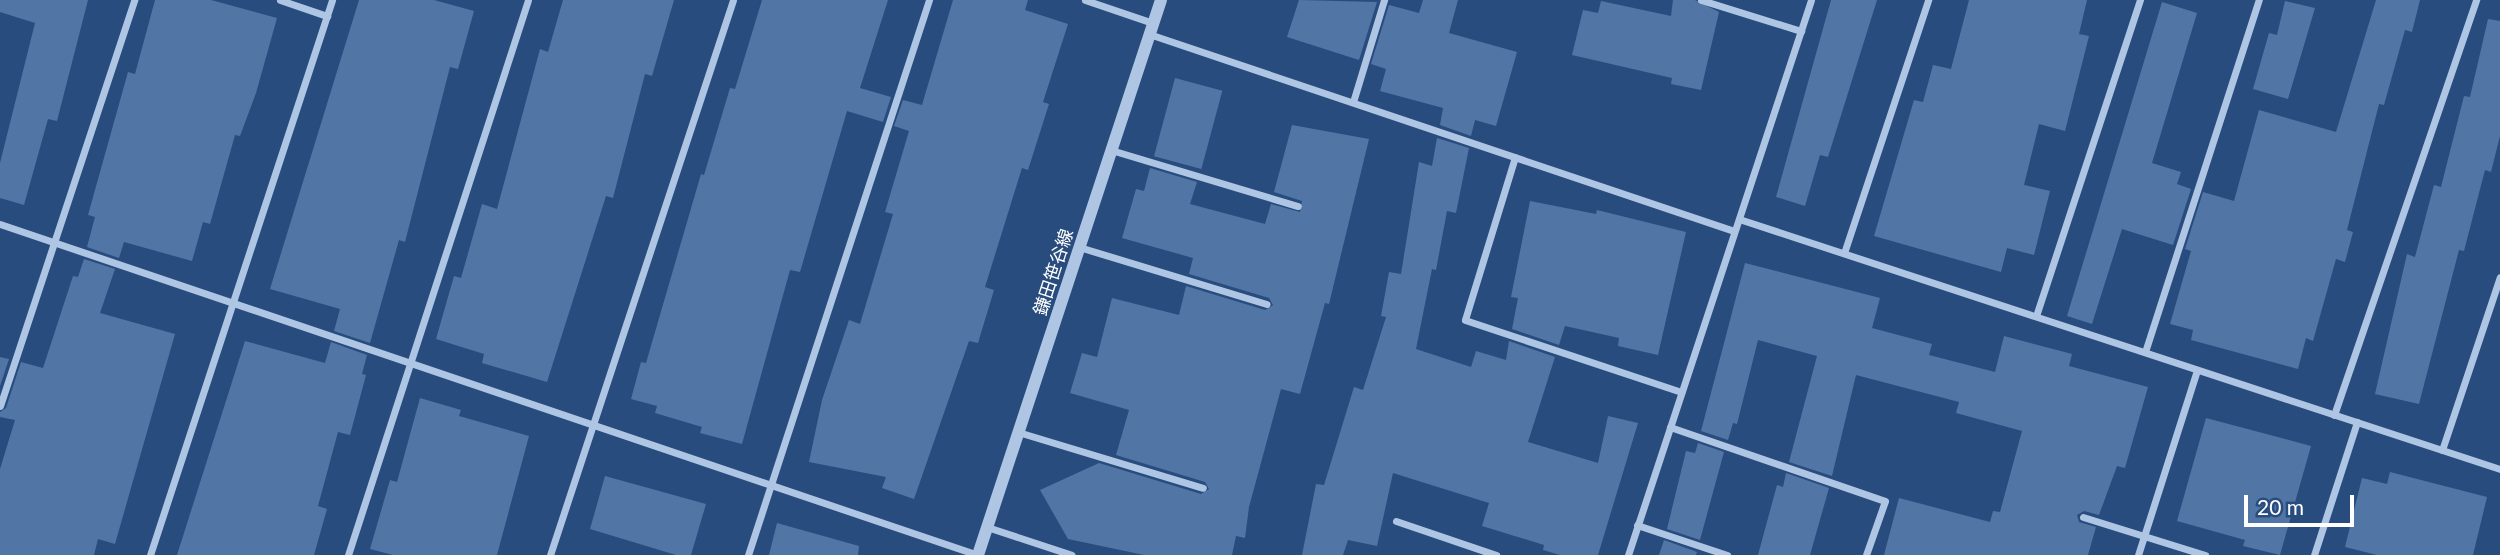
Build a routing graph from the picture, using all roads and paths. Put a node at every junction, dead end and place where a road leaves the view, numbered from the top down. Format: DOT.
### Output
graph roads {
  1 [pos="134,0"];
  2 [pos="280,0"];
  3 [pos="332,0"];
  4 [pos="528,0"];
  5 [pos="733,0"];
  6 [pos="929,0"];
  7 [pos="1085,0"];
  8 [pos="1161,0"];
  9 [pos="1384,0"];
  10 [pos="1701,0"];
  11 [pos="1811,0"];
  12 [pos="1928,0"];
  13 [pos="2140,0"];
  14 [pos="2259,0"];
  15 [pos="2476,0"];
  16 [pos="327,16"];
  17 [pos="1151,29"];
  18 [pos="1801,31"];
  19 [pos="1353,102"];
  20 [pos="1111,150"];
  21 [pos="1515,157"];
  22 [pos="1298,206"];
  23 [pos="1739,219"];
  24 [pos="0,224"];
  25 [pos="1734,231"];
  26 [pos="53,242"];
  27 [pos="1079,247"];
  28 [pos="1843,253"];
  29 [pos="2500,277"];
  30 [pos="233,303"];
  31 [pos="1267,304"];
  32 [pos="2036,316"];
  33 [pos="2145,352"];
  34 [pos="411,363"];
  35 [pos="2197,370"];
  36 [pos="1681,392"];
  37 [pos="0,406"];
  38 [pos="2334,415"];
  39 [pos="2357,422"];
  40 [pos="594,425"];
  41 [pos="1670,428"];
  42 [pos="1018,432"];
  43 [pos="2442,450"];
  44 [pos="2500,469"];
  45 [pos="771,485"];
  46 [pos="1203,488"];
  47 [pos="2083,517"];
  48 [pos="1396,521"];
  49 [pos="1637,525"];
  50 [pos="987,527"];
  51 [pos="2144,537"];
  52 [pos="149,555"];
  53 [pos="348,555"];
  54 [pos="550,555"];
  55 [pos="748,555"];
  56 [pos="978,555"];
  57 [pos="1072,555"];
  58 [pos="1496,555"];
  59 [pos="1628,555"];
  60 [pos="1727,555"];
  61 [pos="1866,555"];
  62 [pos="2138,555"];
  63 [pos="2205,555"];
  64 [pos="2314,555"];
  1 -- 26 [label="street"];
  2 -- 16 [label="street"];
  3 -- 16 [label="street"];
  4 -- 34 [label="street"];
  5 -- 40 [label="street"];
  6 -- 45 [label="street"];
  7 -- 17 [label="street"];
  8 -- 17 [label="street, 鎌田笹谷線"];
  9 -- 19 [label="street"];
  10 -- 18 [label="street"];
  11 -- 18 [label="street"];
  12 -- 28 [label="street"];
  13 -- 32 [label="street"];
  14 -- 33 [label="street"];
  15 -- 38 [label="street"];
  16 -- 30 [label="street"];
  17 -- 19 [label="street"];
  17 -- 20 [label="street, 鎌田笹谷線"];
  18 -- 23 [label="street"];
  19 -- 21 [label="street"];
  20 -- 22 [label="street"];
  20 -- 27 [label="street, 鎌田笹谷線"];
  21 -- 25 [label="street"];
  21 -- 36 [label="street"];
  23 -- 25 [label="street"];
  23 -- 28 [label="street"];
  24 -- 26 [label="street"];
  25 -- 36 [label="street"];
  26 -- 30 [label="street"];
  26 -- 37 [label="street"];
  27 -- 31 [label="street"];
  27 -- 42 [label="street, 鎌田笹谷線"];
  28 -- 32 [label="street"];
  29 -- 43 [label="street"];
  30 -- 34 [label="street"];
  30 -- 52 [label="street"];
  32 -- 33 [label="street"];
  33 -- 35 [label="street"];
  34 -- 40 [label="street"];
  34 -- 53 [label="street"];
  35 -- 38 [label="street"];
  35 -- 51 [label="street"];
  36 -- 41 [label="street"];
  38 -- 39 [label="street"];
  39 -- 43 [label="street"];
  39 -- 64 [label="street"];
  40 -- 45 [label="street"];
  40 -- 54 [label="street"];
  41 -- 49 [label="street"];
  41 -- 61 [label="street"];
  42 -- 46 [label="street"];
  42 -- 50 [label="street, 鎌田笹谷線"];
  43 -- 44 [label="street"];
  45 -- 55 [label="street"];
  45 -- 56 [label="street"];
  47 -- 51 [label="street"];
  48 -- 58 [label="street"];
  49 -- 59 [label="street"];
  49 -- 60 [label="street"];
  50 -- 56 [label="street, 鎌田笹谷線"];
  50 -- 57 [label="street"];
  51 -- 62 [label="street"];
  51 -- 63 [label="street"];
}
